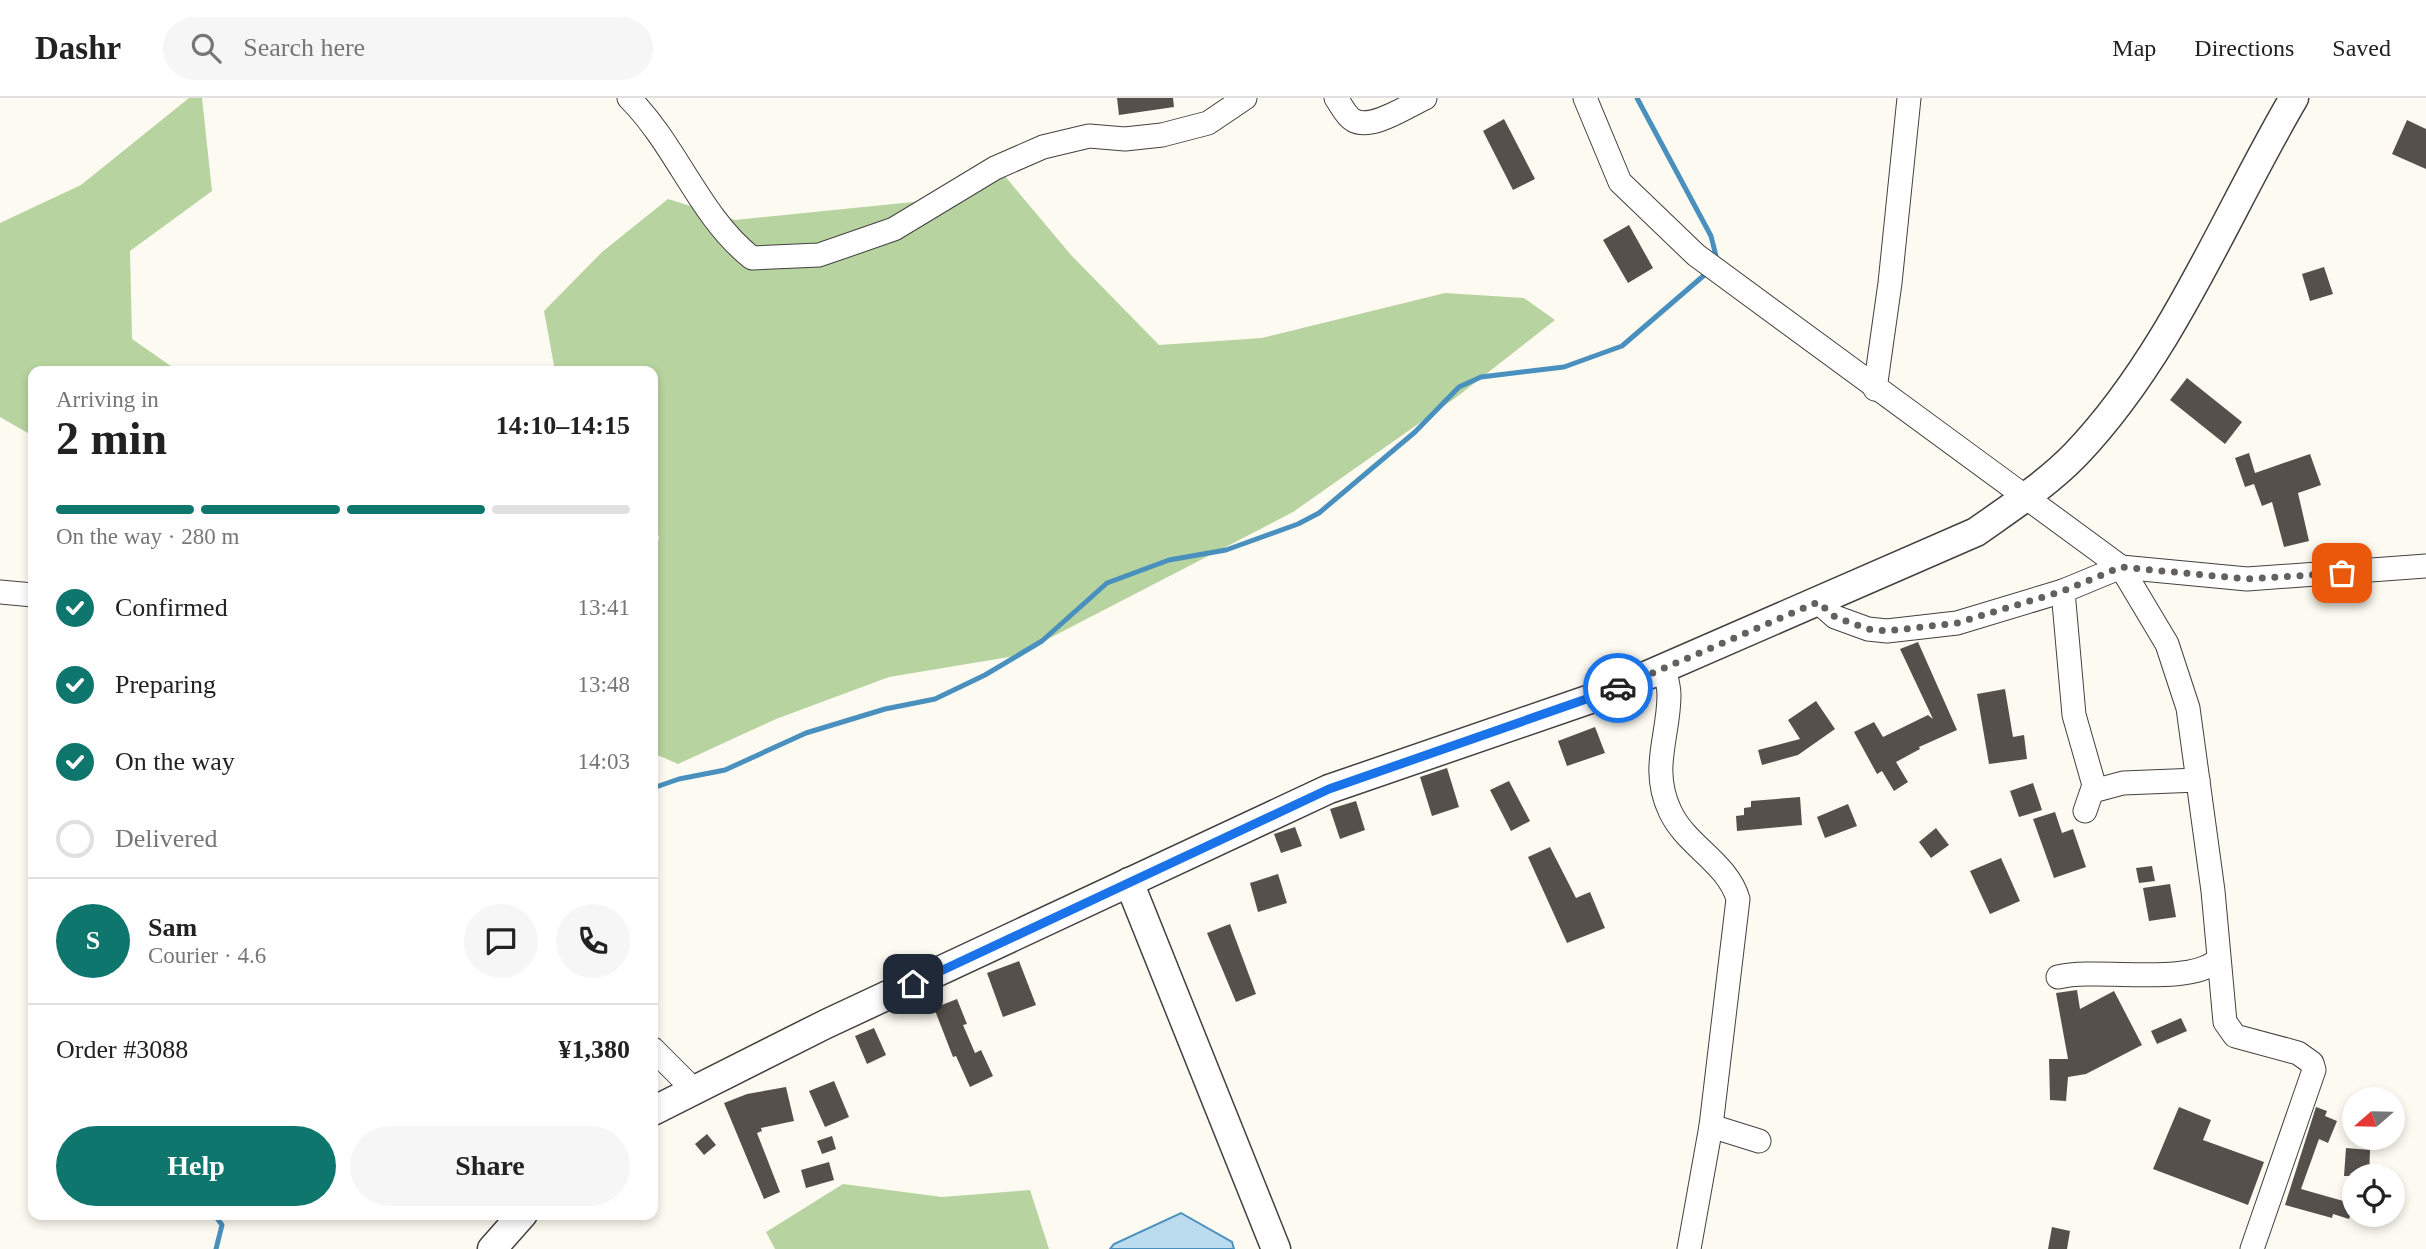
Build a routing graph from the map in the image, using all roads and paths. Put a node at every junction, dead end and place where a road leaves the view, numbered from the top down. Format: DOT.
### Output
graph roads {
  1 [pos="629,98"];
  2 [pos="1245,98"];
  3 [pos="1336,98"];
  4 [pos="1425,98"];
  5 [pos="1585,98"];
  6 [pos="1909,98"];
  7 [pos="2294,98"];
  8 [pos="1875,389"];
  9 [pos="2028,496"];
  10 [pos="2426,566"];
  11 [pos="2121,567"];
  12 [pos="2063,591"];
  13 [pos="0,592"];
  14 [pos="28,595"];
  15 [pos="1818,602"];
  16 [pos="1664,668"];
  17 [pos="2198,780"];
  18 [pos="1129,882"];
  19 [pos="2218,960"];
  20 [pos="2058,977"];
  21 [pos="658,1054"];
  22 [pos="694,1089"];
  23 [pos="658,1108"];
  24 [pos="1711,1126"];
  25 [pos="1759,1141"];
  26 [pos="518,1220"];
  27 [pos="492,1249"];
  28 [pos="1276,1249"];
  29 [pos="1689,1249"];
  30 [pos="2252,1249"];
  1 -- 2 [label="street"];
  3 -- 4 [label="street"];
  5 -- 8 [label="street"];
  6 -- 8 [label="street"];
  7 -- 9 [label="street"];
  8 -- 9 [label="street"];
  9 -- 11 [label="street"];
  9 -- 15 [label="street"];
  10 -- 11 [label="street"];
  11 -- 12 [label="street"];
  11 -- 17 [label="street"];
  12 -- 15 [label="street"];
  12 -- 17 [label="street"];
  13 -- 14 [label="street"];
  15 -- 16 [label="street"];
  16 -- 18 [label="street"];
  16 -- 24 [label="street"];
  17 -- 19 [label="street"];
  18 -- 22 [label="street"];
  18 -- 28 [label="street"];
  19 -- 20 [label="street"];
  19 -- 30 [label="street"];
  21 -- 22 [label="street"];
  22 -- 23 [label="street"];
  24 -- 25 [label="street"];
  24 -- 29 [label="street"];
  26 -- 27 [label="street"];
}
